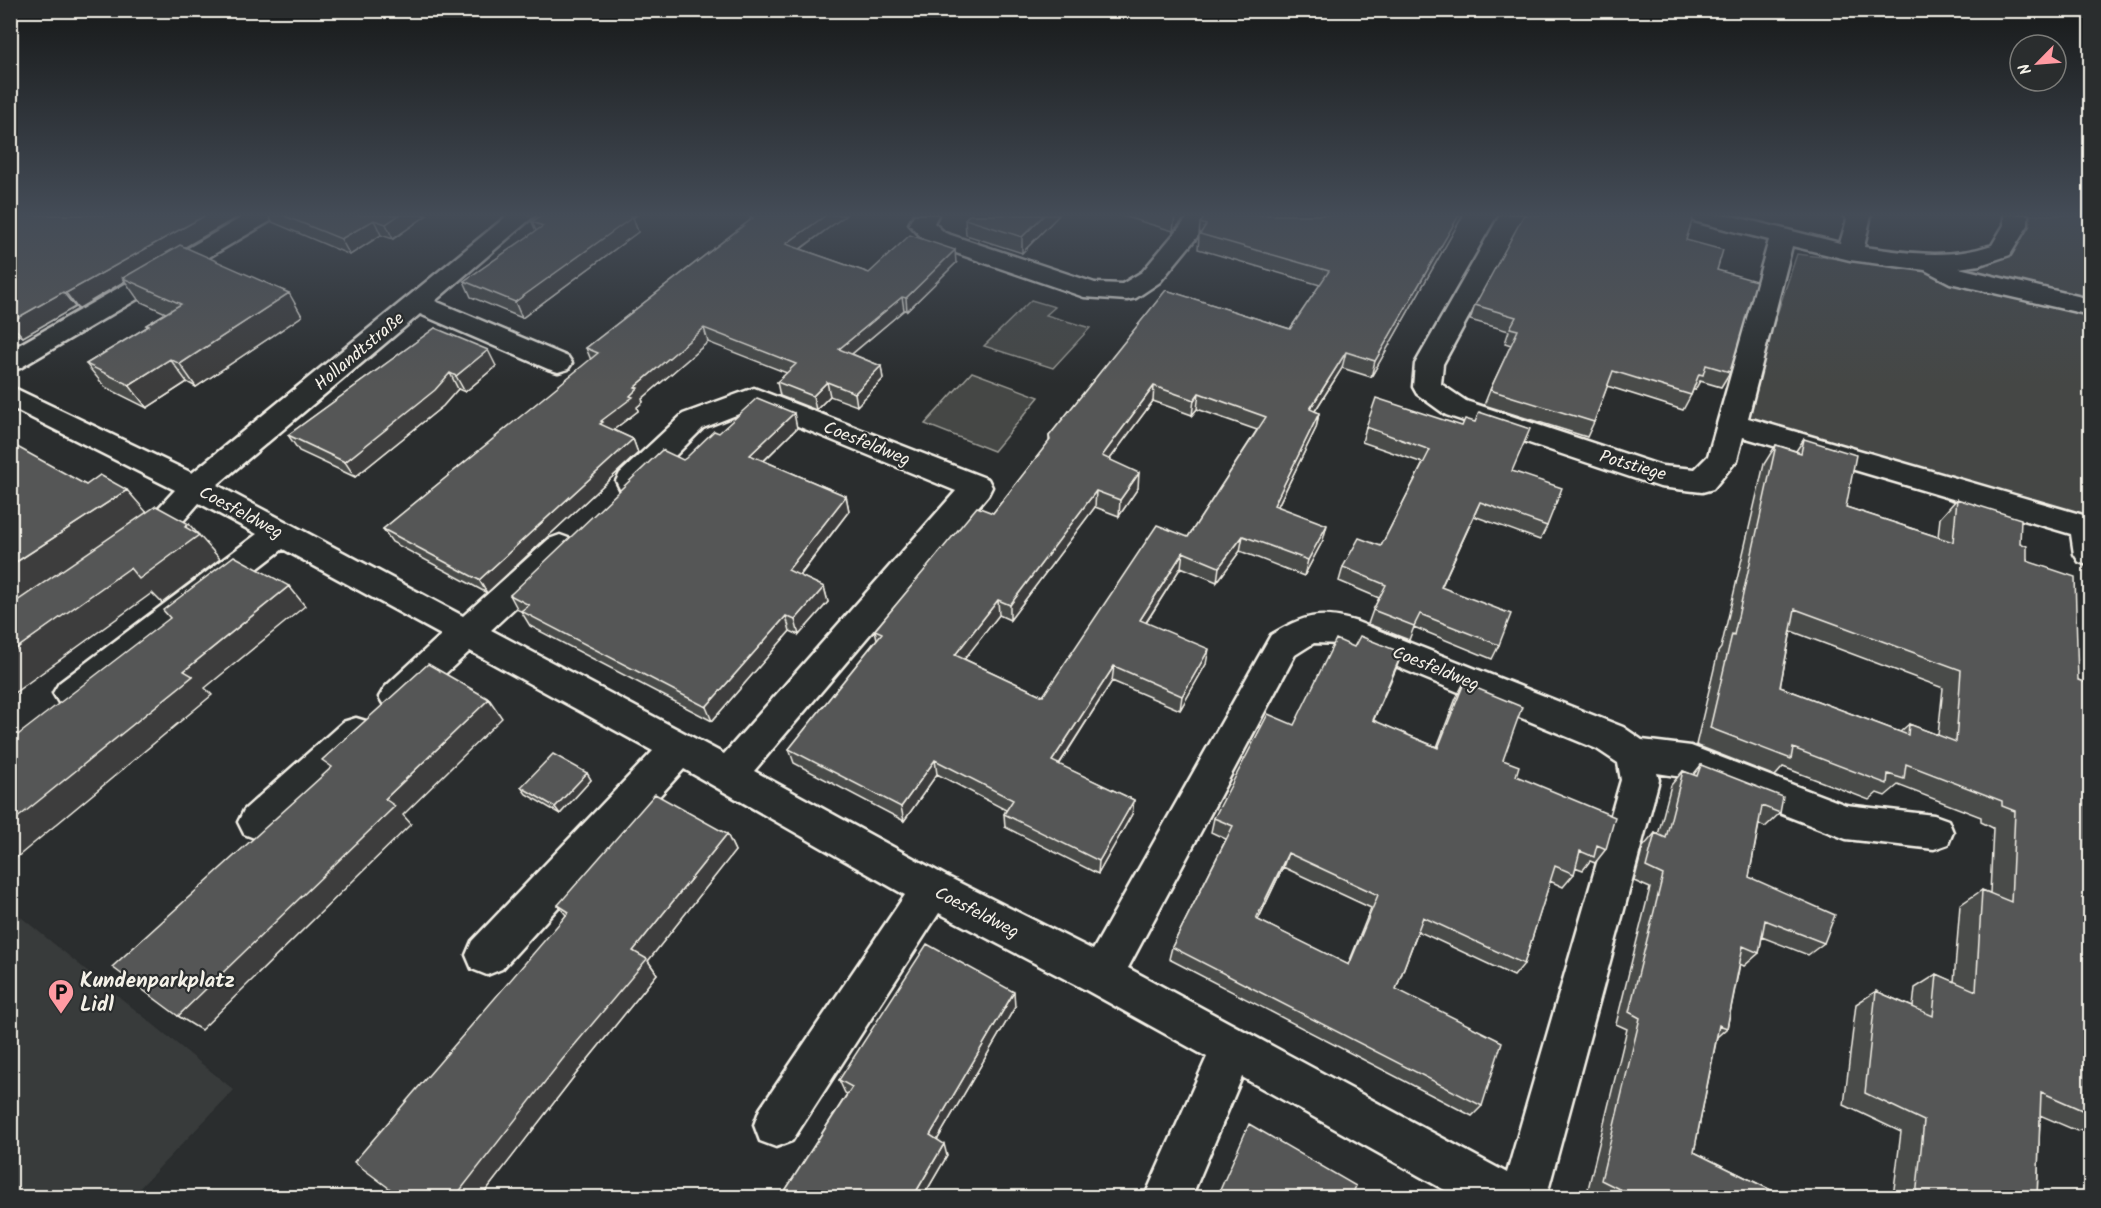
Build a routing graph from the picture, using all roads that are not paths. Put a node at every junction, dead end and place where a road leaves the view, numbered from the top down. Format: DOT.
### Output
graph roads {
  1 [pos="166,271"];
  2 [pos="454,271"];
  3 [pos="1035,271"];
  4 [pos="1156,271"];
  5 [pos="1481,271"];
  6 [pos="1773,271"];
  7 [pos="1945,271"];
  8 [pos="416,303"];
  9 [pos="2091,308"];
  10 [pos="10,362"];
  11 [pos="558,363"];
  12 [pos="10,395"];
  13 [pos="1731,423"];
  14 [pos="195,487"];
  15 [pos="606,503"];
  16 [pos="580,528"];
  17 [pos="280,533"];
  18 [pos="2091,554"];
  19 [pos="115,556"];
  20 [pos="467,635"];
  21 [pos="71,693"];
  22 [pos="680,748"];
  23 [pos="1635,755"];
  24 [pos="728,775"];
  25 [pos="257,822"];
  26 [pos="1934,832"];
  27 [pos="932,889"];
  28 [pos="488,955"];
  29 [pos="1101,976"];
  30 [pos="1233,1048"];
  31 [pos="776,1125"];
  32 [pos="1167,1197"];
  33 [pos="1506,1197"];
  34 [pos="1523,1197"];
  1 -- 10 [label="street"];
  2 -- 8 [label="street, Hollandtstraße"];
  3 -- 4 [label="street"];
  5 -- 13 [label="street, Potstiege"];
  6 -- 13 [label="street, Potstiege"];
  7 -- 9 [label="street"];
  8 -- 11 [label="street"];
  8 -- 14 [label="street, Hollandtstraße"];
  12 -- 14 [label="street, Coesfeldweg"];
  13 -- 18 [label="street"];
  14 -- 17 [label="street, Coesfeldweg"];
  14 -- 19 [label="street, Hollandtstraße"];
  15 -- 24 [label="street, Coesfeldweg"];
  16 -- 20 [label="street"];
  17 -- 20 [label="street, Coesfeldweg"];
  17 -- 21 [label="street"];
  20 -- 22 [label="street, Coesfeldweg"];
  20 -- 25 [label="street"];
  22 -- 24 [label="street, Coesfeldweg"];
  22 -- 28 [label="street"];
  23 -- 26 [label="street, Coesfeldweg"];
  23 -- 29 [label="street, Coesfeldweg"];
  23 -- 34 [label="street"];
  24 -- 27 [label="street, Coesfeldweg"];
  27 -- 29 [label="street, Coesfeldweg"];
  27 -- 31 [label="street"];
  29 -- 30 [label="street, Coesfeldweg"];
  30 -- 32 [label="street"];
  30 -- 33 [label="street, Coesfeldweg"];
}
